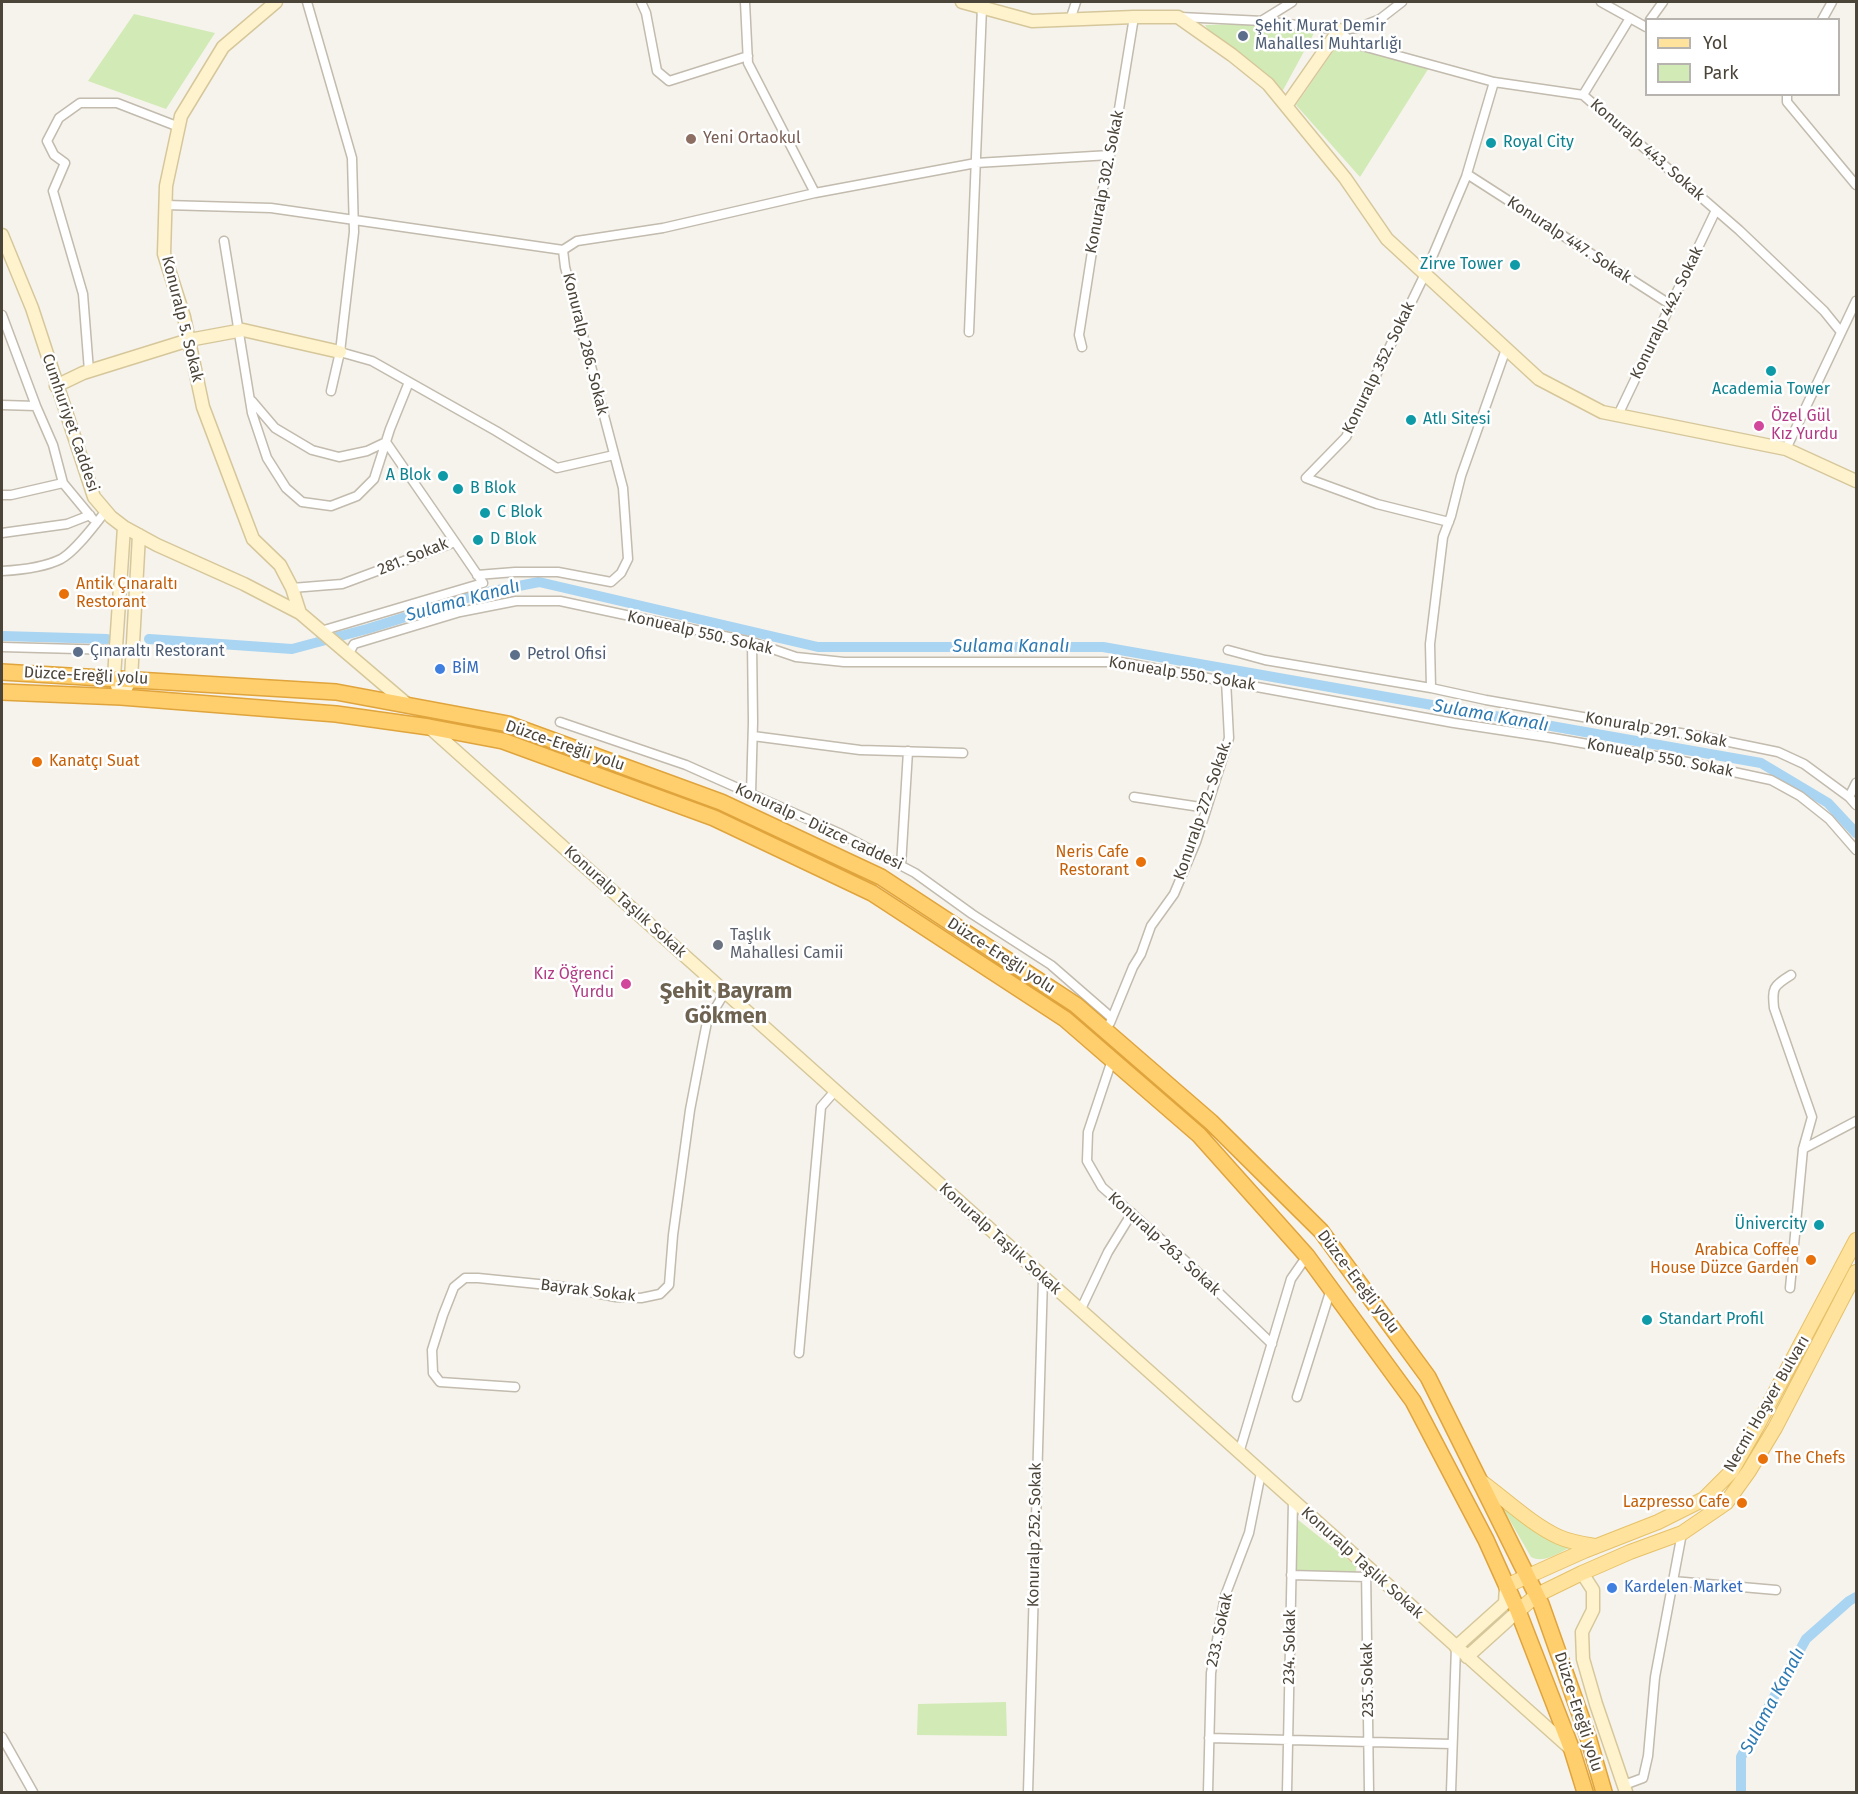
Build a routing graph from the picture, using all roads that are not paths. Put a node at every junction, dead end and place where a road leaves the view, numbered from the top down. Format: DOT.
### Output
graph roads {
  1 [pos="276,2"];
  2 [pos="307,2"];
  3 [pos="641,2"];
  4 [pos="745,2"];
  5 [pos="962,2"];
  6 [pos="1076,2"];
  7 [pos="1292,2"];
  8 [pos="1402,2"];
  9 [pos="1601,2"];
  10 [pos="1664,2"];
  11 [pos="1832,2"];
  12 [pos="982,7"];
  13 [pos="1134,17"];
  14 [pos="1178,17"];
  15 [pos="1630,18"];
  16 [pos="1652,18"];
  17 [pos="1822,18"];
  18 [pos="1070,20"];
  19 [pos="1263,21"];
  20 [pos="1645,23"];
  21 [pos="1338,30"];
  22 [pos="748,56"];
  23 [pos="1494,82"];
  24 [pos="1583,95"];
  25 [pos="1786,96"];
  26 [pos="1286,106"];
  27 [pos="179,127"];
  28 [pos="1110,155"];
  29 [pos="976,163"];
  30 [pos="1467,174"];
  31 [pos="1857,185"];
  32 [pos="815,193"];
  33 [pos="166,205"];
  34 [pos="1716,210"];
  35 [pos="354,220"];
  36 [pos="2,235"];
  37 [pos="224,241"];
  38 [pos="563,250"];
  39 [pos="1425,274"];
  40 [pos="1857,301"];
  41 [pos="1671,305"];
  42 [pos="2,315"];
  43 [pos="238,331"];
  44 [pos="969,332"];
  45 [pos="1841,332"];
  46 [pos="189,340"];
  47 [pos="1082,347"];
  48 [pos="1506,349"];
  49 [pos="340,352"];
  50 [pos="89,371"];
  51 [pos="409,382"];
  52 [pos="56,386"];
  53 [pos="331,391"];
  54 [pos="250,399"];
  55 [pos="2,405"];
  56 [pos="36,406"];
  57 [pos="1618,415"];
  58 [pos="386,442"];
  59 [pos="1786,448"];
  60 [pos="614,455"];
  61 [pos="1857,481"];
  62 [pos="63,483"];
  63 [pos="2,495"];
  64 [pos="106,511"];
  65 [pos="90,515"];
  66 [pos="96,522"];
  67 [pos="1449,522"];
  68 [pos="124,526"];
  69 [pos="2,533"];
  70 [pos="139,535"];
  71 [pos="455,542"];
  72 [pos="2,571"];
  73 [pos="477,575"];
  74 [pos="292,588"];
  75 [pos="300,614"];
  76 [pos="321,632"];
  77 [pos="752,642"];
  78 [pos="2,647"];
  79 [pos="116,650"];
  80 [pos="1228,650"];
  81 [pos="346,654"];
  82 [pos="2,672"];
  83 [pos="114,677"];
  84 [pos="130,679"];
  85 [pos="1226,680"];
  86 [pos="1431,687"];
  87 [pos="2,692"];
  88 [pos="121,697"];
  89 [pos="408,705"];
  90 [pos="560,722"];
  91 [pos="429,727"];
  92 [pos="753,736"];
  93 [pos="908,751"];
  94 [pos="963,753"];
  95 [pos="1857,783"];
  96 [pos="751,794"];
  97 [pos="1134,797"];
  98 [pos="1849,797"];
  99 [pos="1857,805"];
  100 [pos="1207,807"];
  101 [pos="1857,850"];
  102 [pos="901,866"];
  103 [pos="1791,975"];
  104 [pos="725,992"];
  105 [pos="1109,1025"];
  106 [pos="1112,1060"];
  107 [pos="835,1091"];
  108 [pos="1857,1121"];
  109 [pos="1803,1149"];
  110 [pos="1132,1213"];
  111 [pos="1857,1240"];
  112 [pos="1307,1256"];
  113 [pos="1857,1272"];
  114 [pos="1043,1278"];
  115 [pos="1331,1288"];
  116 [pos="1790,1288"];
  117 [pos="1080,1311"];
  118 [pos="1272,1344"];
  119 [pos="800,1353"];
  120 [pos="516,1387"];
  121 [pos="1297,1397"];
  122 [pos="1239,1454"];
  123 [pos="1261,1473"];
  124 [pos="1478,1480"];
  125 [pos="1293,1501"];
  126 [pos="1682,1533"];
  127 [pos="1595,1546"];
  128 [pos="1367,1572"];
  129 [pos="1581,1573"];
  130 [pos="1291,1575"];
  131 [pos="1527,1575"];
  132 [pos="1673,1581"];
  133 [pos="1506,1586"];
  134 [pos="1776,1590"];
  135 [pos="1537,1595"];
  136 [pos="1518,1611"];
  137 [pos="1456,1647"];
  138 [pos="1467,1657"];
  139 [pos="2,1737"];
  140 [pos="1209,1738"];
  141 [pos="1288,1740"];
  142 [pos="1369,1743"];
  143 [pos="1452,1744"];
  144 [pos="1572,1750"];
  145 [pos="1625,1789"];
  146 [pos="33,1792"];
  147 [pos="1028,1792"];
  148 [pos="1208,1792"];
  149 [pos="1287,1792"];
  150 [pos="1370,1792"];
  151 [pos="1451,1792"];
  152 [pos="1585,1792"];
  153 [pos="1604,1792"];
  1 -- 27 [label="street, Konuralp 5. Sokak"];
  2 -- 35 [label="street"];
  3 -- 22 [label="street"];
  4 -- 22 [label="street"];
  5 -- 12 [label="street"];
  6 -- 18 [label="street"];
  7 -- 19 [label="street"];
  8 -- 21 [label="street"];
  9 -- 15 [label="street"];
  10 -- 16 [label="street"];
  11 -- 17 [label="street"];
  12 -- 18 [label="street"];
  12 -- 29 [label="street"];
  13 -- 14 [label="street"];
  13 -- 18 [label="street"];
  13 -- 28 [label="street, Konuralp 302. Sokak"];
  14 -- 19 [label="street"];
  14 -- 26 [label="street"];
  15 -- 20 [label="street"];
  15 -- 24 [label="street"];
  19 -- 21 [label="street"];
  21 -- 23 [label="street, Konuralp 443. Sokak"];
  21 -- 26 [label="street"];
  22 -- 32 [label="street"];
  23 -- 24 [label="street, Konuralp 443. Sokak"];
  23 -- 30 [label="street"];
  24 -- 34 [label="street, Konuralp 443. Sokak"];
  25 -- 31 [label="street"];
  26 -- 39 [label="street"];
  27 -- 33 [label="street, Konuralp 5. Sokak"];
  27 -- 50 [label="street"];
  28 -- 29 [label="street, Konuralp 286. Sokak"];
  28 -- 47 [label="street, Konuralp 302. Sokak"];
  29 -- 32 [label="street, Konuralp 286. Sokak"];
  29 -- 44 [label="street"];
  30 -- 39 [label="street"];
  30 -- 41 [label="street, Konuralp 447. Sokak"];
  32 -- 38 [label="street, Konuralp 286. Sokak"];
  33 -- 35 [label="street"];
  33 -- 46 [label="street, Konuralp 5. Sokak"];
  34 -- 41 [label="street, Konuralp 442. Sokak"];
  34 -- 45 [label="street, Konuralp 443. Sokak"];
  35 -- 38 [label="street"];
  35 -- 49 [label="street"];
  36 -- 52 [label="street, Cumhuriyet Caddesi"];
  37 -- 43 [label="street"];
  38 -- 60 [label="street, Konuralp 286. Sokak"];
  39 -- 48 [label="street"];
  39 -- 67 [label="street, Konuralp 352. Sokak"];
  40 -- 45 [label="street"];
  41 -- 57 [label="street, Konuralp 442. Sokak"];
  42 -- 56 [label="street"];
  43 -- 46 [label="street"];
  43 -- 49 [label="street"];
  43 -- 54 [label="street"];
  45 -- 59 [label="street"];
  46 -- 50 [label="street"];
  46 -- 74 [label="street, Konuralp 5. Sokak"];
  48 -- 57 [label="street"];
  48 -- 67 [label="street"];
  49 -- 51 [label="street"];
  49 -- 53 [label="street"];
  50 -- 52 [label="street"];
  51 -- 58 [label="street"];
  51 -- 60 [label="street"];
  52 -- 64 [label="street, Cumhuriyet Caddesi"];
  54 -- 58 [label="street"];
  54 -- 58 [label="street"];
  55 -- 56 [label="street"];
  56 -- 62 [label="street"];
  57 -- 59 [label="street"];
  58 -- 71 [label="street, 281. Sokak"];
  59 -- 61 [label="street"];
  60 -- 73 [label="street, Konuralp 286. Sokak"];
  62 -- 63 [label="street"];
  62 -- 65 [label="street"];
  64 -- 66 [label="street"];
  64 -- 68 [label="street, Cumhuriyet Caddesi"];
  65 -- 66 [label="street"];
  65 -- 69 [label="street"];
  66 -- 72 [label="street"];
  67 -- 86 [label="street"];
  68 -- 70 [label="street, Cumhuriyet Caddesi"];
  68 -- 79 [label="street"];
  70 -- 75 [label="street, Cumhuriyet Caddesi"];
  70 -- 84 [label="street"];
  71 -- 73 [label="street"];
  71 -- 74 [label="street, 281. Sokak"];
  73 -- 76 [label="street"];
  74 -- 75 [label="street, Konuralp 5. Sokak"];
  75 -- 76 [label="street, Cumhuriyet Caddesi"];
  76 -- 81 [label="street, Cumhuriyet Caddesi"];
  77 -- 81 [label="street, Konuealp 550. Sokak"];
  77 -- 85 [label="street, Konuealp 550. Sokak"];
  77 -- 92 [label="street"];
  78 -- 79 [label="street"];
  79 -- 83 [label="street"];
  80 -- 86 [label="street, Konuralp 291. Sokak"];
  81 -- 89 [label="street, Cumhuriyet Caddesi"];
  82 -- 83 [label="highway, Düzce-Ereğli yolu"];
  83 -- 84 [label="highway, Düzce-Ereğli yolu"];
  83 -- 88 [label="street"];
  84 -- 88 [label="street"];
  84 -- 89 [label="highway, Düzce-Ereğli yolu"];
  85 -- 100 [label="street, Konuralp 272. Sokak."];
  85 -- 101 [label="street, Konuealp 550. Sokak"];
  86 -- 98 [label="street, Konuralp 291. Sokak"];
  87 -- 88 [label="highway, Düzce-Ereğli yolu"];
  88 -- 91 [label="highway, Düzce-Ereğli yolu"];
  89 -- 105 [label="highway, Düzce-Ereğli yolu"];
  90 -- 96 [label="street, Konuralp - Düzce caddesi"];
  91 -- 104 [label="street, Konuralp Taşlık Sokak"];
  91 -- 106 [label="highway, Düzce-Ereğli yolu"];
  92 -- 93 [label="street"];
  92 -- 96 [label="street"];
  93 -- 94 [label="street"];
  93 -- 102 [label="street"];
  95 -- 98 [label="street"];
  96 -- 102 [label="street, Konuralp - Düzce caddesi"];
  97 -- 100 [label="street"];
  98 -- 99 [label="street, Konuralp 291. Sokak"];
  100 -- 105 [label="street, Konuralp 272. Sokak."];
  102 -- 105 [label="street, Konuralp - Düzce caddesi"];
  103 -- 109 [label="street"];
  104 -- 107 [label="street, Konuralp Taşlık Sokak"];
  104 -- 120 [label="street, Bayrak Sokak"];
  105 -- 124 [label="highway, Düzce-Ereğli yolu"];
  106 -- 110 [label="street, Konuralp 263. Sokak"];
  106 -- 112 [label="highway, Düzce-Ereğli yolu"];
  107 -- 114 [label="street, Konuralp Taşlık Sokak"];
  107 -- 119 [label="street"];
  108 -- 109 [label="street"];
  109 -- 116 [label="street"];
  110 -- 117 [label="street"];
  110 -- 118 [label="street, Konuralp 263. Sokak"];
  111 -- 127 [label="main road, Necmi Hoşver Bulvarı"];
  112 -- 115 [label="highway, Düzce-Ereğli yolu"];
  112 -- 118 [label="street"];
  113 -- 126 [label="main road, Necmi Hoşver Bulvarı"];
  114 -- 117 [label="street, Konuralp Taşlık Sokak"];
  114 -- 147 [label="street, Konuralp 252. Sokak"];
  115 -- 121 [label="street"];
  115 -- 133 [label="highway, Düzce-Ereğli yolu"];
  117 -- 122 [label="street, Konuralp Taşlık Sokak"];
  118 -- 122 [label="street"];
  122 -- 123 [label="street, Konuralp Taşlık Sokak"];
  123 -- 125 [label="street, Konuralp Taşlık Sokak"];
  123 -- 140 [label="street, 233. Sokak"];
  124 -- 127 [label="main road"];
  124 -- 131 [label="highway, Düzce-Ereğli yolu"];
  125 -- 128 [label="street, Konuralp Taşlık Sokak"];
  125 -- 130 [label="street, 234. Sokak"];
  126 -- 129 [label="main road, Necmi Hoşver Bulvarı"];
  126 -- 132 [label="street"];
  127 -- 131 [label="main road, Necmi Hoşver Bulvarı"];
  128 -- 130 [label="street"];
  128 -- 137 [label="street, Konuralp Taşlık Sokak"];
  128 -- 142 [label="street, 235. Sokak"];
  129 -- 135 [label="main road, Necmi Hoşver Bulvarı"];
  129 -- 145 [label="street"];
  130 -- 141 [label="street, 234. Sokak"];
  131 -- 133 [label="main road, Necmi Hoşver Bulvarı"];
  131 -- 135 [label="highway, Düzce-Ereğli yolu"];
  132 -- 134 [label="street"];
  132 -- 145 [label="street"];
  133 -- 136 [label="highway, Düzce-Ereğli yolu"];
  133 -- 137 [label="street"];
  135 -- 136 [label="main road, Necmi Hoşver Bulvarı"];
  135 -- 153 [label="highway, Düzce-Ereğli yolu"];
  136 -- 138 [label="street"];
  136 -- 144 [label="highway, Düzce-Ereğli yolu"];
  137 -- 138 [label="street, Konuralp Taşlık Sokak"];
  137 -- 143 [label="street"];
  138 -- 144 [label="street, Konuralp Taşlık Sokak"];
  139 -- 146 [label="street"];
  140 -- 141 [label="street"];
  140 -- 148 [label="street, 233. Sokak"];
  141 -- 142 [label="street"];
  141 -- 149 [label="street, 234. Sokak"];
  142 -- 143 [label="street"];
  142 -- 150 [label="street, 235. Sokak"];
  143 -- 151 [label="street"];
  144 -- 152 [label="highway, Düzce-Ereğli yolu"];
}
